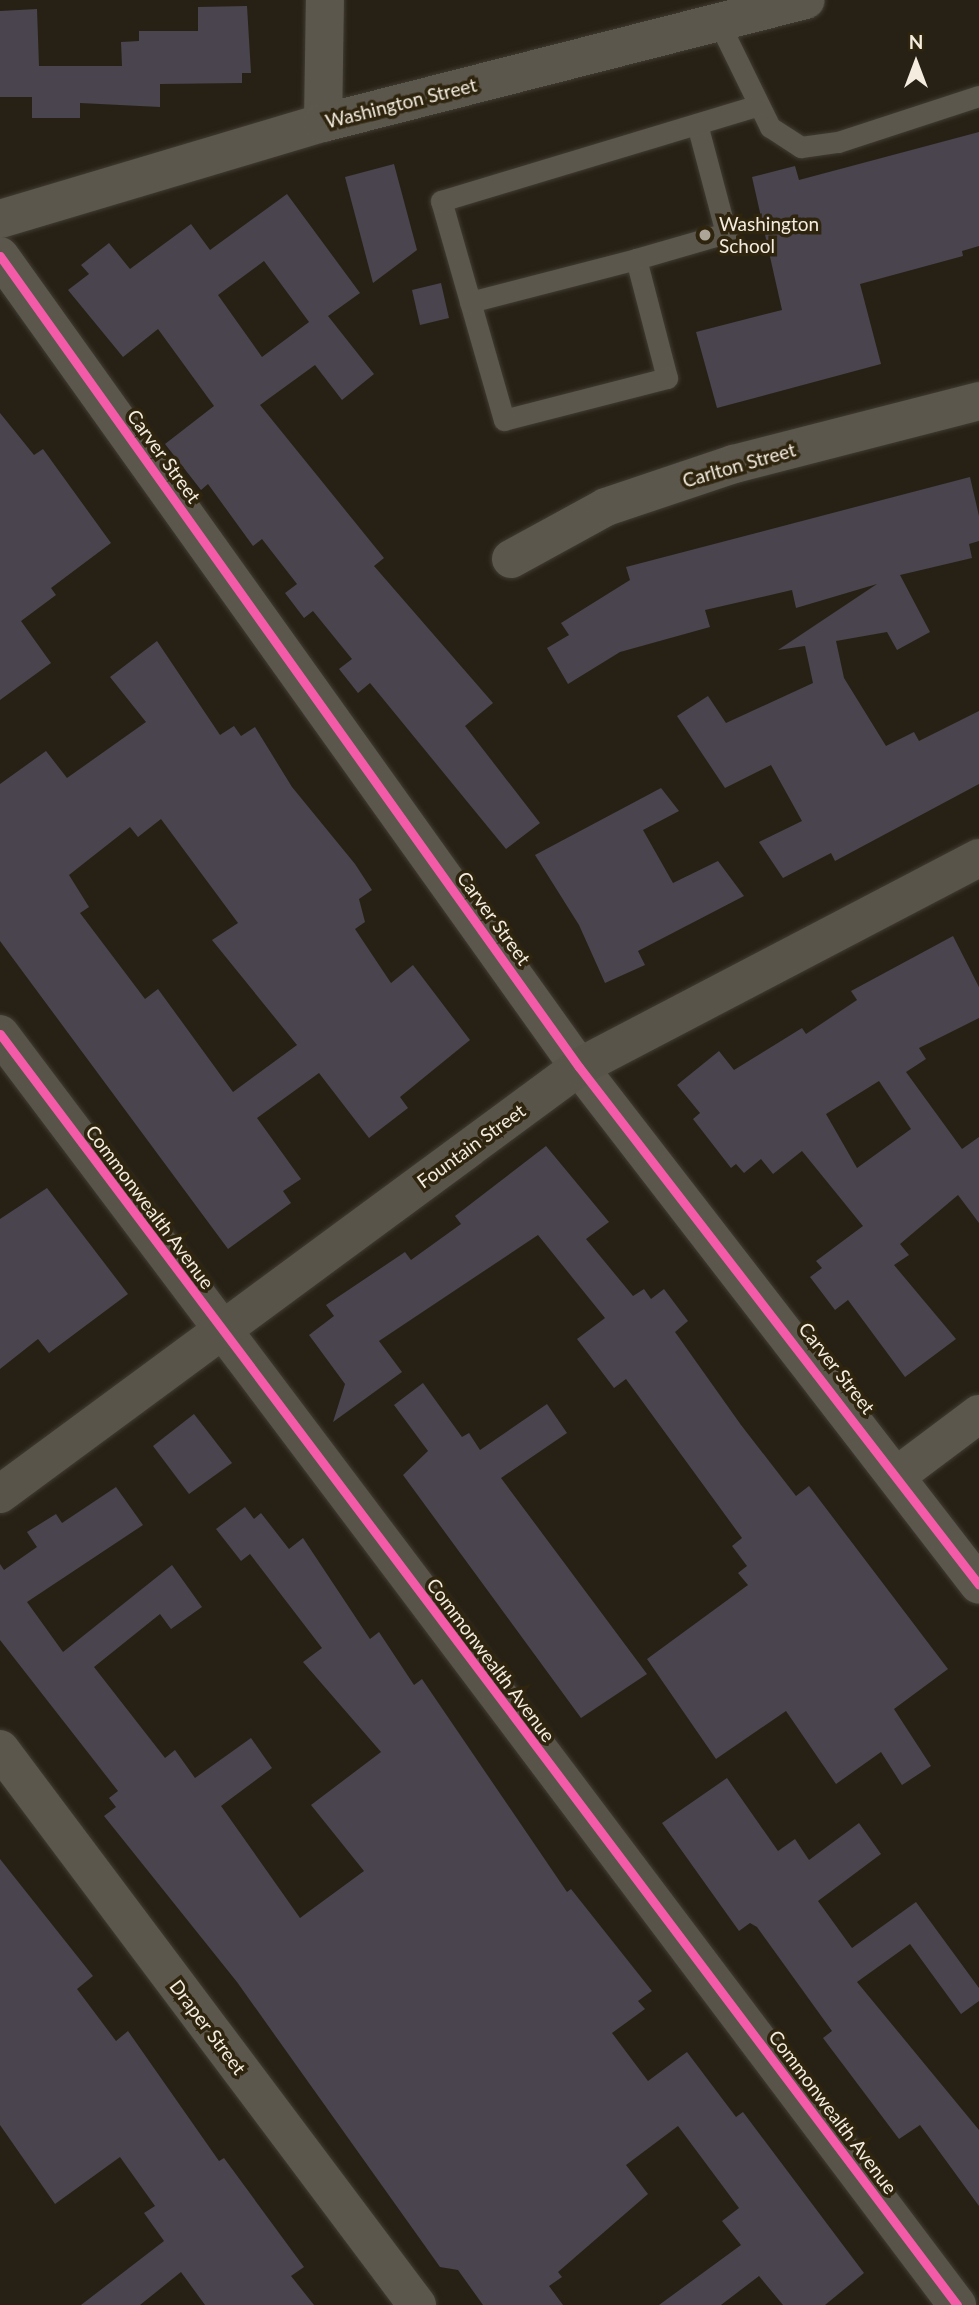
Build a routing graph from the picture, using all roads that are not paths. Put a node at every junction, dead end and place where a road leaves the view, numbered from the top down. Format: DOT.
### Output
graph roads {
  1 [pos="325,0"];
  2 [pos="806,0"];
  3 [pos="763,5"];
  4 [pos="719,23"];
  5 [pos="979,96"];
  6 [pos="756,106"];
  7 [pos="323,123"];
  8 [pos="697,124"];
  9 [pos="0,219"];
  10 [pos="0,256"];
  11 [pos="636,259"];
  12 [pos="470,302"];
  13 [pos="979,401"];
  14 [pos="511,559"];
  15 [pos="979,858"];
  16 [pos="0,1034"];
  17 [pos="579,1067"];
  18 [pos="219,1330"];
  19 [pos="979,1414"];
  20 [pos="898,1474"];
  21 [pos="0,1494"];
  22 [pos="979,1585"];
  23 [pos="0,1749"];
  24 [pos="416,2305"];
  25 [pos="957,2305"];
  1 -- 7 [label="street"];
  2 -- 3 [label="street, Washington Street"];
  3 -- 4 [label="street, Washington Street"];
  4 -- 6 [label="lane"];
  4 -- 7 [label="street, Washington Street"];
  5 -- 6 [label="lane"];
  6 -- 8 [label="lane"];
  7 -- 9 [label="street, Washington Street"];
  8 -- 11 [label="lane"];
  8 -- 12 [label="lane"];
  10 -- 17 [label="street, Carver Street"];
  11 -- 12 [label="lane"];
  11 -- 12 [label="lane"];
  13 -- 14 [label="street, Carlton Street"];
  15 -- 17 [label="street, Fountain Street"];
  16 -- 18 [label="street, Commonwealth Avenue"];
  17 -- 18 [label="street, Fountain Street"];
  17 -- 20 [label="street, Carver Street"];
  18 -- 21 [label="street, Fountain Street"];
  18 -- 25 [label="street, Commonwealth Avenue"];
  19 -- 20 [label="street"];
  20 -- 22 [label="street, Carver Street"];
  23 -- 24 [label="street, Draper Street"];
}
